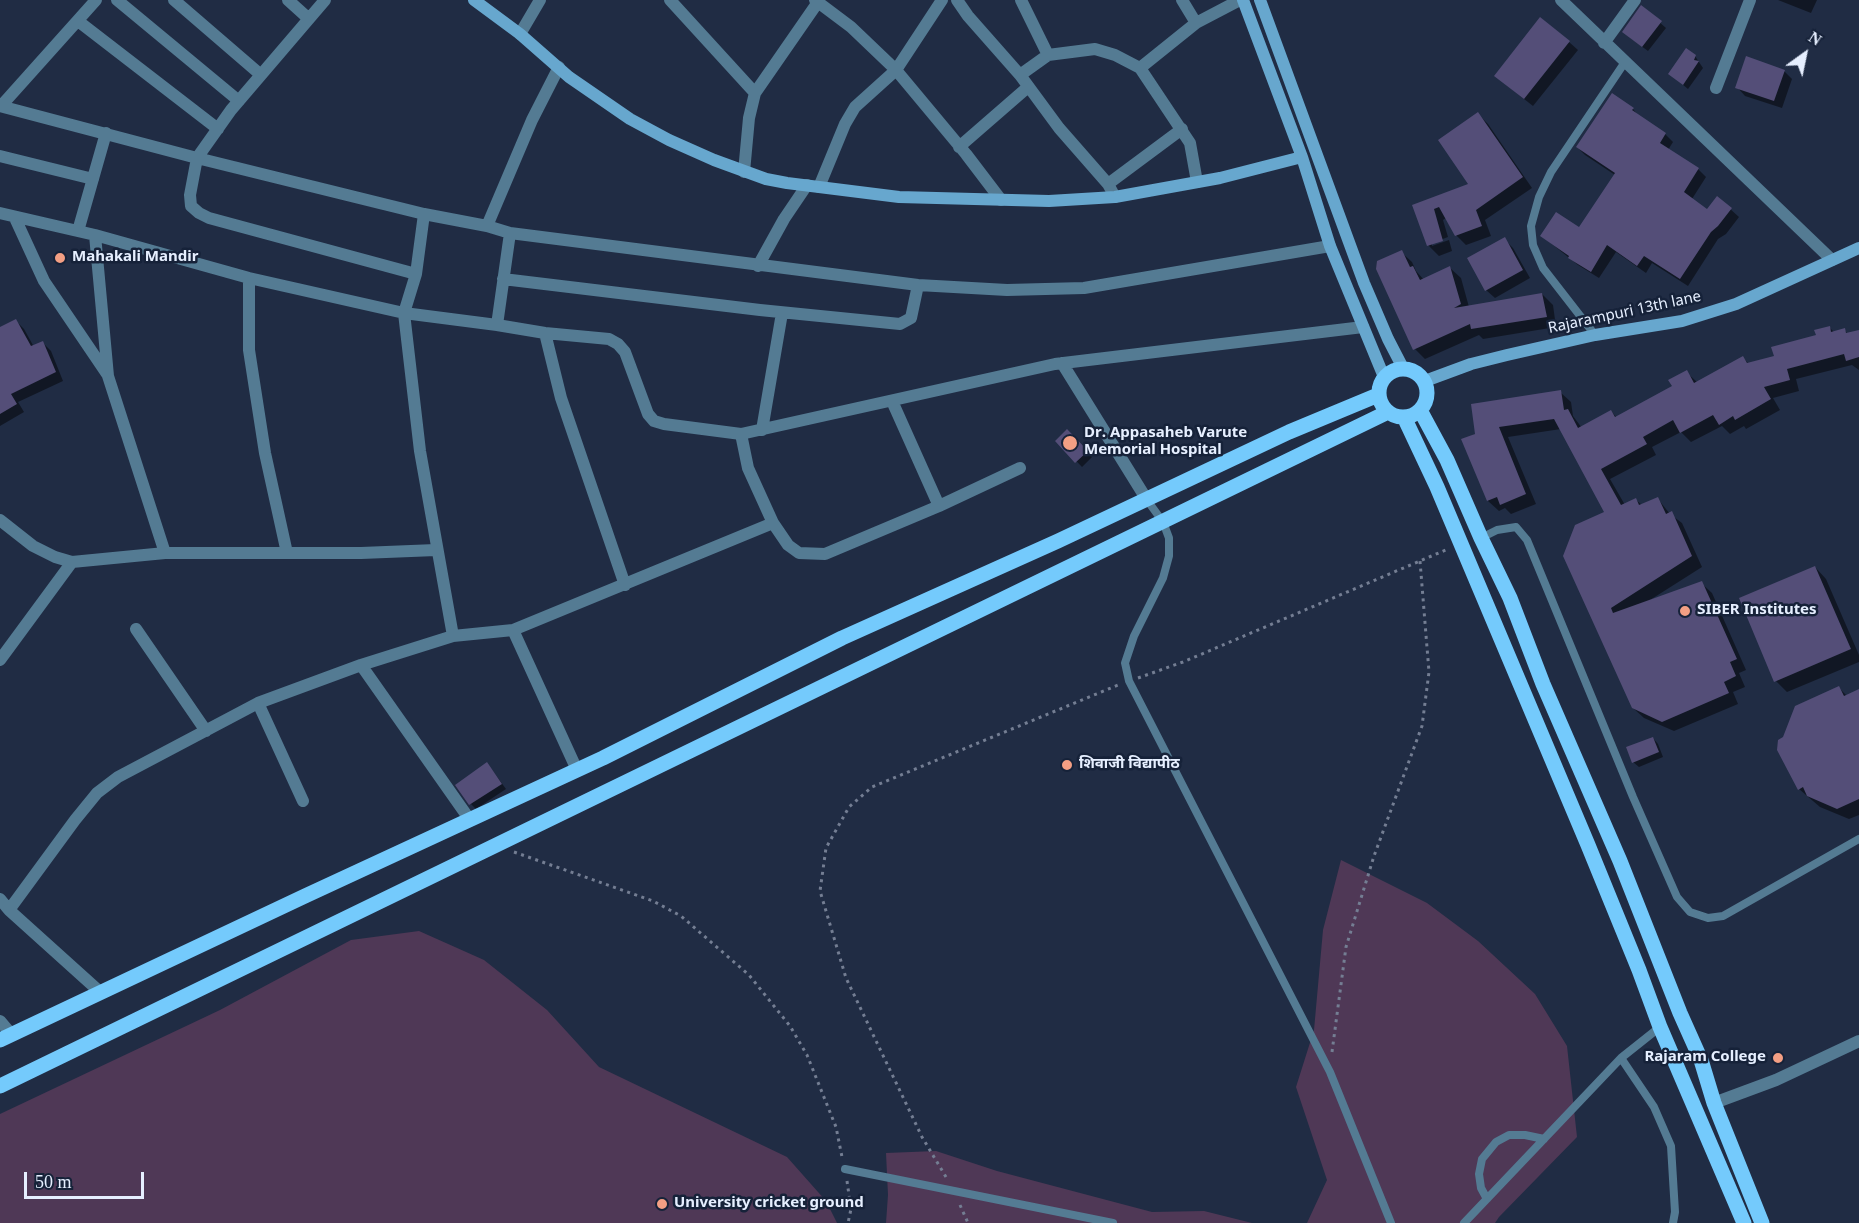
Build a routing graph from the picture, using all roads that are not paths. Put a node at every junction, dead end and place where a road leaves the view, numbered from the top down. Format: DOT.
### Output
graph roads {
  1 [pos="96,0"];
  2 [pos="117,0"];
  3 [pos="174,0"];
  4 [pos="288,0"];
  5 [pos="325,0"];
  6 [pos="474,0"];
  7 [pos="540,0"];
  8 [pos="670,0"];
  9 [pos="957,0"];
  10 [pos="1021,0"];
  11 [pos="1182,0"];
  12 [pos="1241,0"];
  13 [pos="1260,0"];
  14 [pos="1561,0"];
  15 [pos="1635,0"];
  16 [pos="1750,0"];
  17 [pos="817,1"];
  18 [pos="940,1"];
  19 [pos="309,19"];
  20 [pos="78,21"];
  21 [pos="1196,22"];
  22 [pos="520,34"];
  23 [pos="1604,43"];
  24 [pos="1048,55"];
  25 [pos="1625,62"];
  26 [pos="559,67"];
  27 [pos="1140,68"];
  28 [pos="896,70"];
  29 [pos="261,75"];
  30 [pos="1020,75"];
  31 [pos="1028,87"];
  32 [pos="1716,88"];
  33 [pos="755,93"];
  34 [pos="239,101"];
  35 [pos="1,106"];
  36 [pos="218,129"];
  37 [pos="1182,129"];
  38 [pos="106,133"];
  39 [pos="959,147"];
  40 [pos="0,156"];
  41 [pos="1302,156"];
  42 [pos="197,158"];
  43 [pos="744,172"];
  44 [pos="93,179"];
  45 [pos="1197,182"];
  46 [pos="1108,184"];
  47 [pos="813,186"];
  48 [pos="1115,197"];
  49 [pos="1001,200"];
  50 [pos="0,213"];
  51 [pos="424,214"];
  52 [pos="15,218"];
  53 [pos="487,226"];
  54 [pos="78,231"];
  55 [pos="510,233"];
  56 [pos="95,235"];
  57 [pos="1330,246"];
  58 [pos="1859,248"];
  59 [pos="1832,260"];
  60 [pos="758,266"];
  61 [pos="416,273"];
  62 [pos="249,278"];
  63 [pos="503,279"];
  64 [pos="918,285"];
  65 [pos="404,313"];
  66 [pos="782,313"];
  67 [pos="497,325"];
  68 [pos="1363,327"];
  69 [pos="545,333"];
  70 [pos="1595,335"];
  71 [pos="1062,363"];
  72 [pos="1403,368"];
  73 [pos="108,376"];
  74 [pos="1384,377"];
  75 [pos="1425,381"];
  76 [pos="1378,395"];
  77 [pos="892,401"];
  78 [pos="1420,410"];
  79 [pos="1388,412"];
  80 [pos="1404,417"];
  81 [pos="762,430"];
  82 [pos="741,434"];
  83 [pos="1020,468"];
  84 [pos="1147,500"];
  85 [pos="939,507"];
  86 [pos="0,520"];
  87 [pos="1162,522"];
  88 [pos="773,523"];
  89 [pos="1481,538"];
  90 [pos="436,550"];
  91 [pos="165,553"];
  92 [pos="287,553"];
  93 [pos="72,562"];
  94 [pos="626,585"];
  95 [pos="136,629"];
  96 [pos="513,630"];
  97 [pos="453,636"];
  98 [pos="0,660"];
  99 [pos="361,665"];
  100 [pos="258,703"];
  101 [pos="206,731"];
  102 [pos="577,770"];
  103 [pos="303,801"];
  104 [pos="470,820"];
  105 [pos="1859,839"];
  106 [pos="0,898"];
  107 [pos="9,910"];
  108 [pos="100,992"];
  109 [pos="0,1021"];
  110 [pos="1660,1028"];
  111 [pos="6,1037"];
  112 [pos="1859,1041"];
  113 [pos="1621,1058"];
  114 [pos="0,1086"];
  115 [pos="1714,1103"];
  116 [pos="1544,1139"];
  117 [pos="845,1169"];
  118 [pos="1487,1199"];
  119 [pos="1113,1223"];
  120 [pos="1391,1223"];
  121 [pos="1464,1223"];
  122 [pos="1673,1223"];
  123 [pos="1744,1223"];
  124 [pos="1762,1223"];
  1 -- 20 [label="street"];
  2 -- 34 [label="street"];
  3 -- 29 [label="street"];
  4 -- 19 [label="street"];
  5 -- 19 [label="street"];
  6 -- 22 [label="street"];
  7 -- 22 [label="street"];
  8 -- 33 [label="street"];
  9 -- 30 [label="street"];
  10 -- 24 [label="street"];
  11 -- 21 [label="street"];
  12 -- 21 [label="street"];
  12 -- 41 [label="street"];
  13 -- 72 [label="street"];
  14 -- 23 [label="street"];
  15 -- 23 [label="street"];
  16 -- 32 [label="street"];
  17 -- 28 [label="street"];
  17 -- 33 [label="street"];
  18 -- 28 [label="street"];
  19 -- 29 [label="street"];
  20 -- 35 [label="street"];
  20 -- 36 [label="street"];
  21 -- 27 [label="street"];
  22 -- 26 [label="street"];
  23 -- 25 [label="street"];
  24 -- 27 [label="street"];
  24 -- 30 [label="street"];
  25 -- 59 [label="street"];
  25 -- 70 [label="lane"];
  26 -- 43 [label="street"];
  26 -- 53 [label="street"];
  27 -- 37 [label="street"];
  28 -- 39 [label="street"];
  28 -- 47 [label="street"];
  29 -- 34 [label="street"];
  30 -- 31 [label="street"];
  31 -- 39 [label="street"];
  31 -- 46 [label="street"];
  33 -- 43 [label="street"];
  34 -- 36 [label="street"];
  35 -- 38 [label="street"];
  36 -- 42 [label="street"];
  37 -- 45 [label="street"];
  37 -- 46 [label="street"];
  38 -- 42 [label="street"];
  38 -- 44 [label="street"];
  39 -- 49 [label="street"];
  40 -- 44 [label="street"];
  41 -- 45 [label="street"];
  41 -- 57 [label="street"];
  42 -- 51 [label="street"];
  42 -- 61 [label="street"];
  43 -- 47 [label="street"];
  44 -- 54 [label="street"];
  45 -- 48 [label="street"];
  46 -- 48 [label="street"];
  47 -- 49 [label="street"];
  47 -- 60 [label="street"];
  48 -- 49 [label="street"];
  50 -- 52 [label="street"];
  51 -- 53 [label="street"];
  51 -- 61 [label="street"];
  52 -- 54 [label="street"];
  52 -- 73 [label="street"];
  53 -- 55 [label="street"];
  54 -- 56 [label="street"];
  55 -- 60 [label="street"];
  55 -- 63 [label="street"];
  56 -- 62 [label="street"];
  56 -- 73 [label="street"];
  57 -- 64 [label="street"];
  57 -- 68 [label="street"];
  58 -- 59 [label="street, Rajarampuri 13th lane"];
  59 -- 70 [label="street, Rajarampuri 13th lane"];
  60 -- 64 [label="street"];
  61 -- 65 [label="street"];
  62 -- 65 [label="street"];
  62 -- 92 [label="street"];
  63 -- 66 [label="street"];
  63 -- 67 [label="street"];
  64 -- 66 [label="street"];
  65 -- 67 [label="street"];
  65 -- 90 [label="street"];
  66 -- 81 [label="street"];
  67 -- 69 [label="street"];
  68 -- 71 [label="street"];
  68 -- 74 [label="street"];
  69 -- 82 [label="street"];
  69 -- 94 [label="street"];
  70 -- 75 [label="street, Rajarampuri 13th lane"];
  71 -- 77 [label="street"];
  71 -- 84 [label="street"];
  72 -- 74 [label="main road"];
  72 -- 75 [label="main road"];
  73 -- 91 [label="street"];
  74 -- 76 [label="main road"];
  75 -- 78 [label="main road"];
  76 -- 79 [label="main road"];
  76 -- 84 [label="main road"];
  77 -- 81 [label="street"];
  77 -- 85 [label="street"];
  78 -- 80 [label="main road"];
  78 -- 89 [label="main road"];
  79 -- 80 [label="main road"];
  79 -- 87 [label="main road"];
  80 -- 110 [label="main road"];
  81 -- 82 [label="street"];
  82 -- 88 [label="street"];
  83 -- 85 [label="street"];
  84 -- 87 [label="lane"];
  84 -- 102 [label="main road"];
  85 -- 88 [label="street"];
  86 -- 93 [label="street"];
  87 -- 114 [label="main road"];
  87 -- 120 [label="lane"];
  88 -- 94 [label="street"];
  89 -- 105 [label="lane"];
  89 -- 115 [label="main road"];
  90 -- 92 [label="street"];
  90 -- 97 [label="street"];
  91 -- 92 [label="street"];
  91 -- 93 [label="street"];
  93 -- 98 [label="street"];
  94 -- 96 [label="street"];
  95 -- 101 [label="street"];
  96 -- 97 [label="street"];
  96 -- 102 [label="street"];
  97 -- 99 [label="street"];
  99 -- 100 [label="street"];
  99 -- 104 [label="street"];
  100 -- 101 [label="street"];
  100 -- 103 [label="street"];
  101 -- 107 [label="street"];
  102 -- 104 [label="main road"];
  104 -- 108 [label="main road"];
  106 -- 107 [label="street"];
  107 -- 108 [label="street"];
  108 -- 111 [label="main road"];
  109 -- 111 [label="street"];
  110 -- 113 [label="lane"];
  110 -- 123 [label="main road"];
  112 -- 115 [label="street"];
  113 -- 116 [label="lane"];
  113 -- 122 [label="lane"];
  115 -- 124 [label="main road"];
  116 -- 118 [label="lane"];
  116 -- 118 [label="lane"];
  117 -- 119 [label="lane"];
  118 -- 121 [label="lane"];
}
